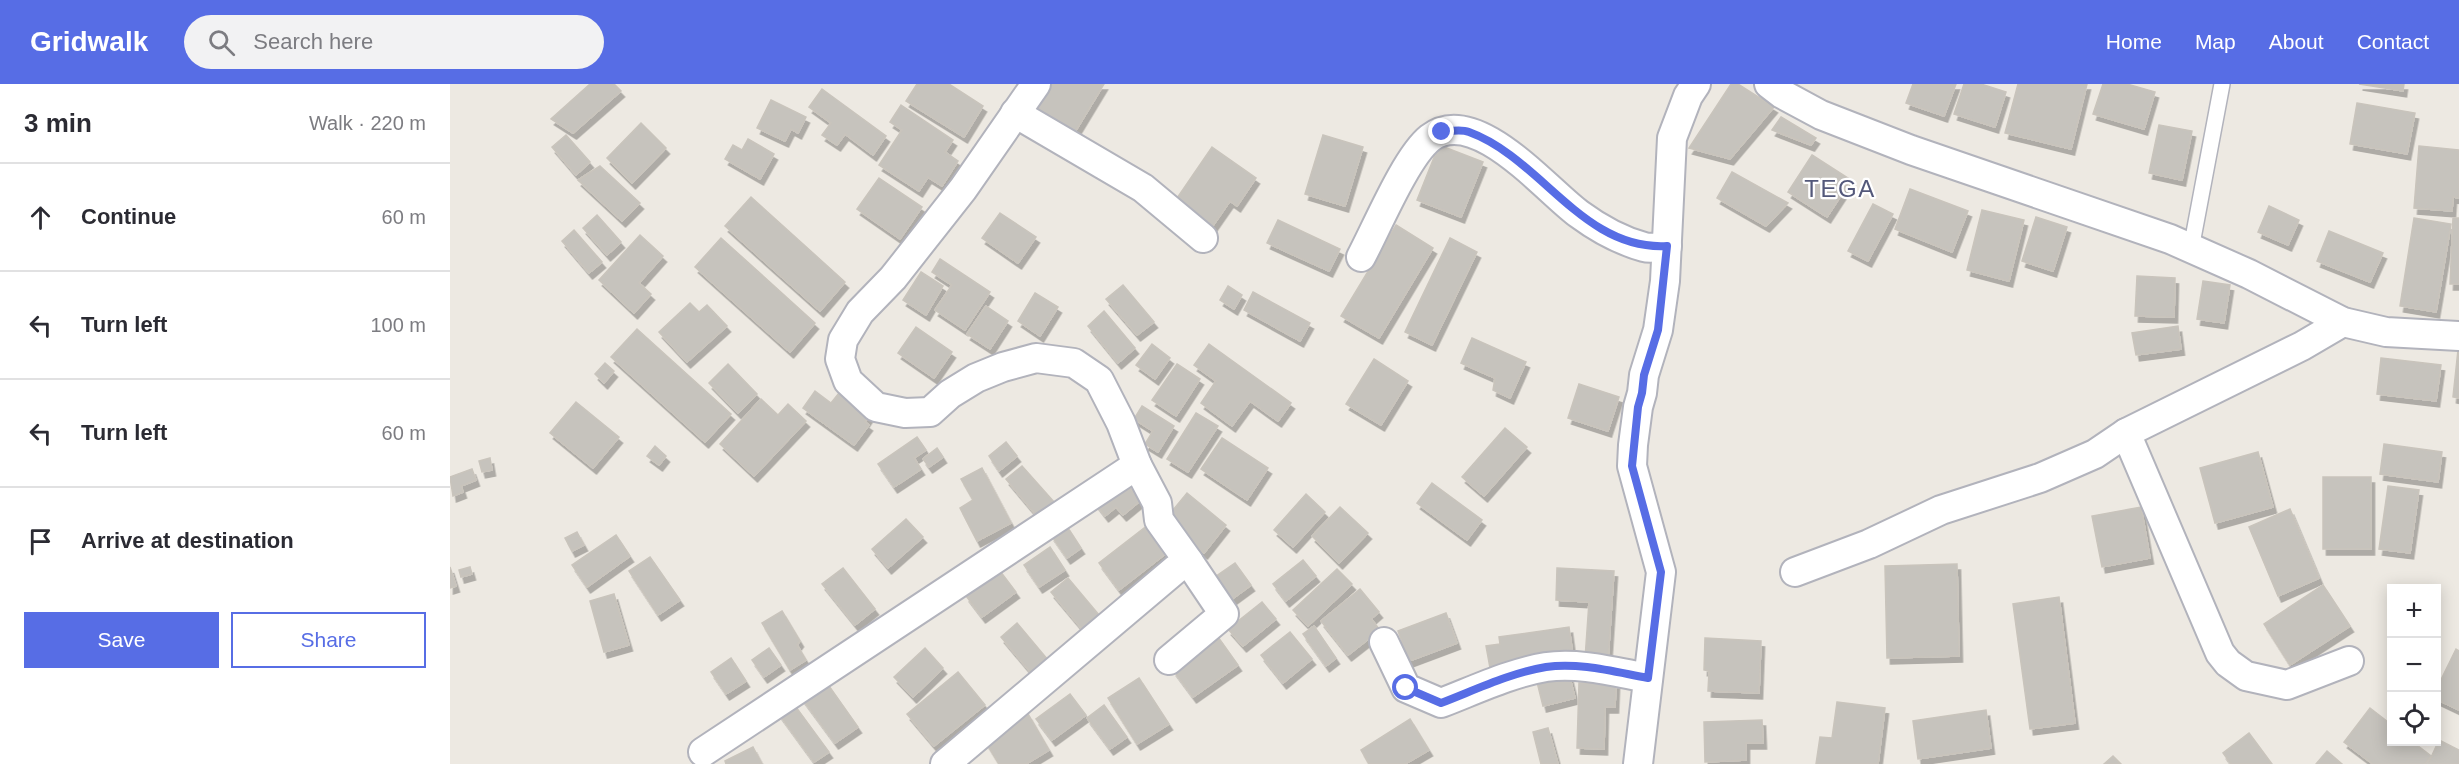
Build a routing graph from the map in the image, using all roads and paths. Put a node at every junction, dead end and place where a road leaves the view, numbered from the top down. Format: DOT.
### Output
graph roads {
  1 [pos="1035,84"];
  2 [pos="1696,84"];
  3 [pos="1769,84"];
  4 [pos="2222,84"];
  5 [pos="1015,113"];
  6 [pos="1203,238"];
  7 [pos="1667,246"];
  8 [pos="2191,249"];
  9 [pos="1361,256"];
  10 [pos="2343,322"];
  11 [pos="2459,336"];
  12 [pos="2126,433"];
  13 [pos="1137,465"];
  14 [pos="1189,562"];
  15 [pos="1795,572"];
  16 [pos="1384,642"];
  17 [pos="1169,660"];
  18 [pos="2349,661"];
  19 [pos="1648,678"];
  20 [pos="703,752"];
  21 [pos="945,764"];
  22 [pos="1638,764"];
  1 -- 5 [label="street"];
  2 -- 7 [label="street"];
  3 -- 8 [label="street"];
  4 -- 8 [label="lane"];
  5 -- 6 [label="street"];
  5 -- 13 [label="street"];
  7 -- 9 [label="street"];
  7 -- 19 [label="street"];
  8 -- 10 [label="street"];
  10 -- 11 [label="street"];
  10 -- 12 [label="street"];
  12 -- 15 [label="street"];
  12 -- 18 [label="street"];
  13 -- 14 [label="street"];
  13 -- 20 [label="street"];
  14 -- 17 [label="street"];
  14 -- 21 [label="street"];
  16 -- 19 [label="street"];
  19 -- 22 [label="street"];
}
